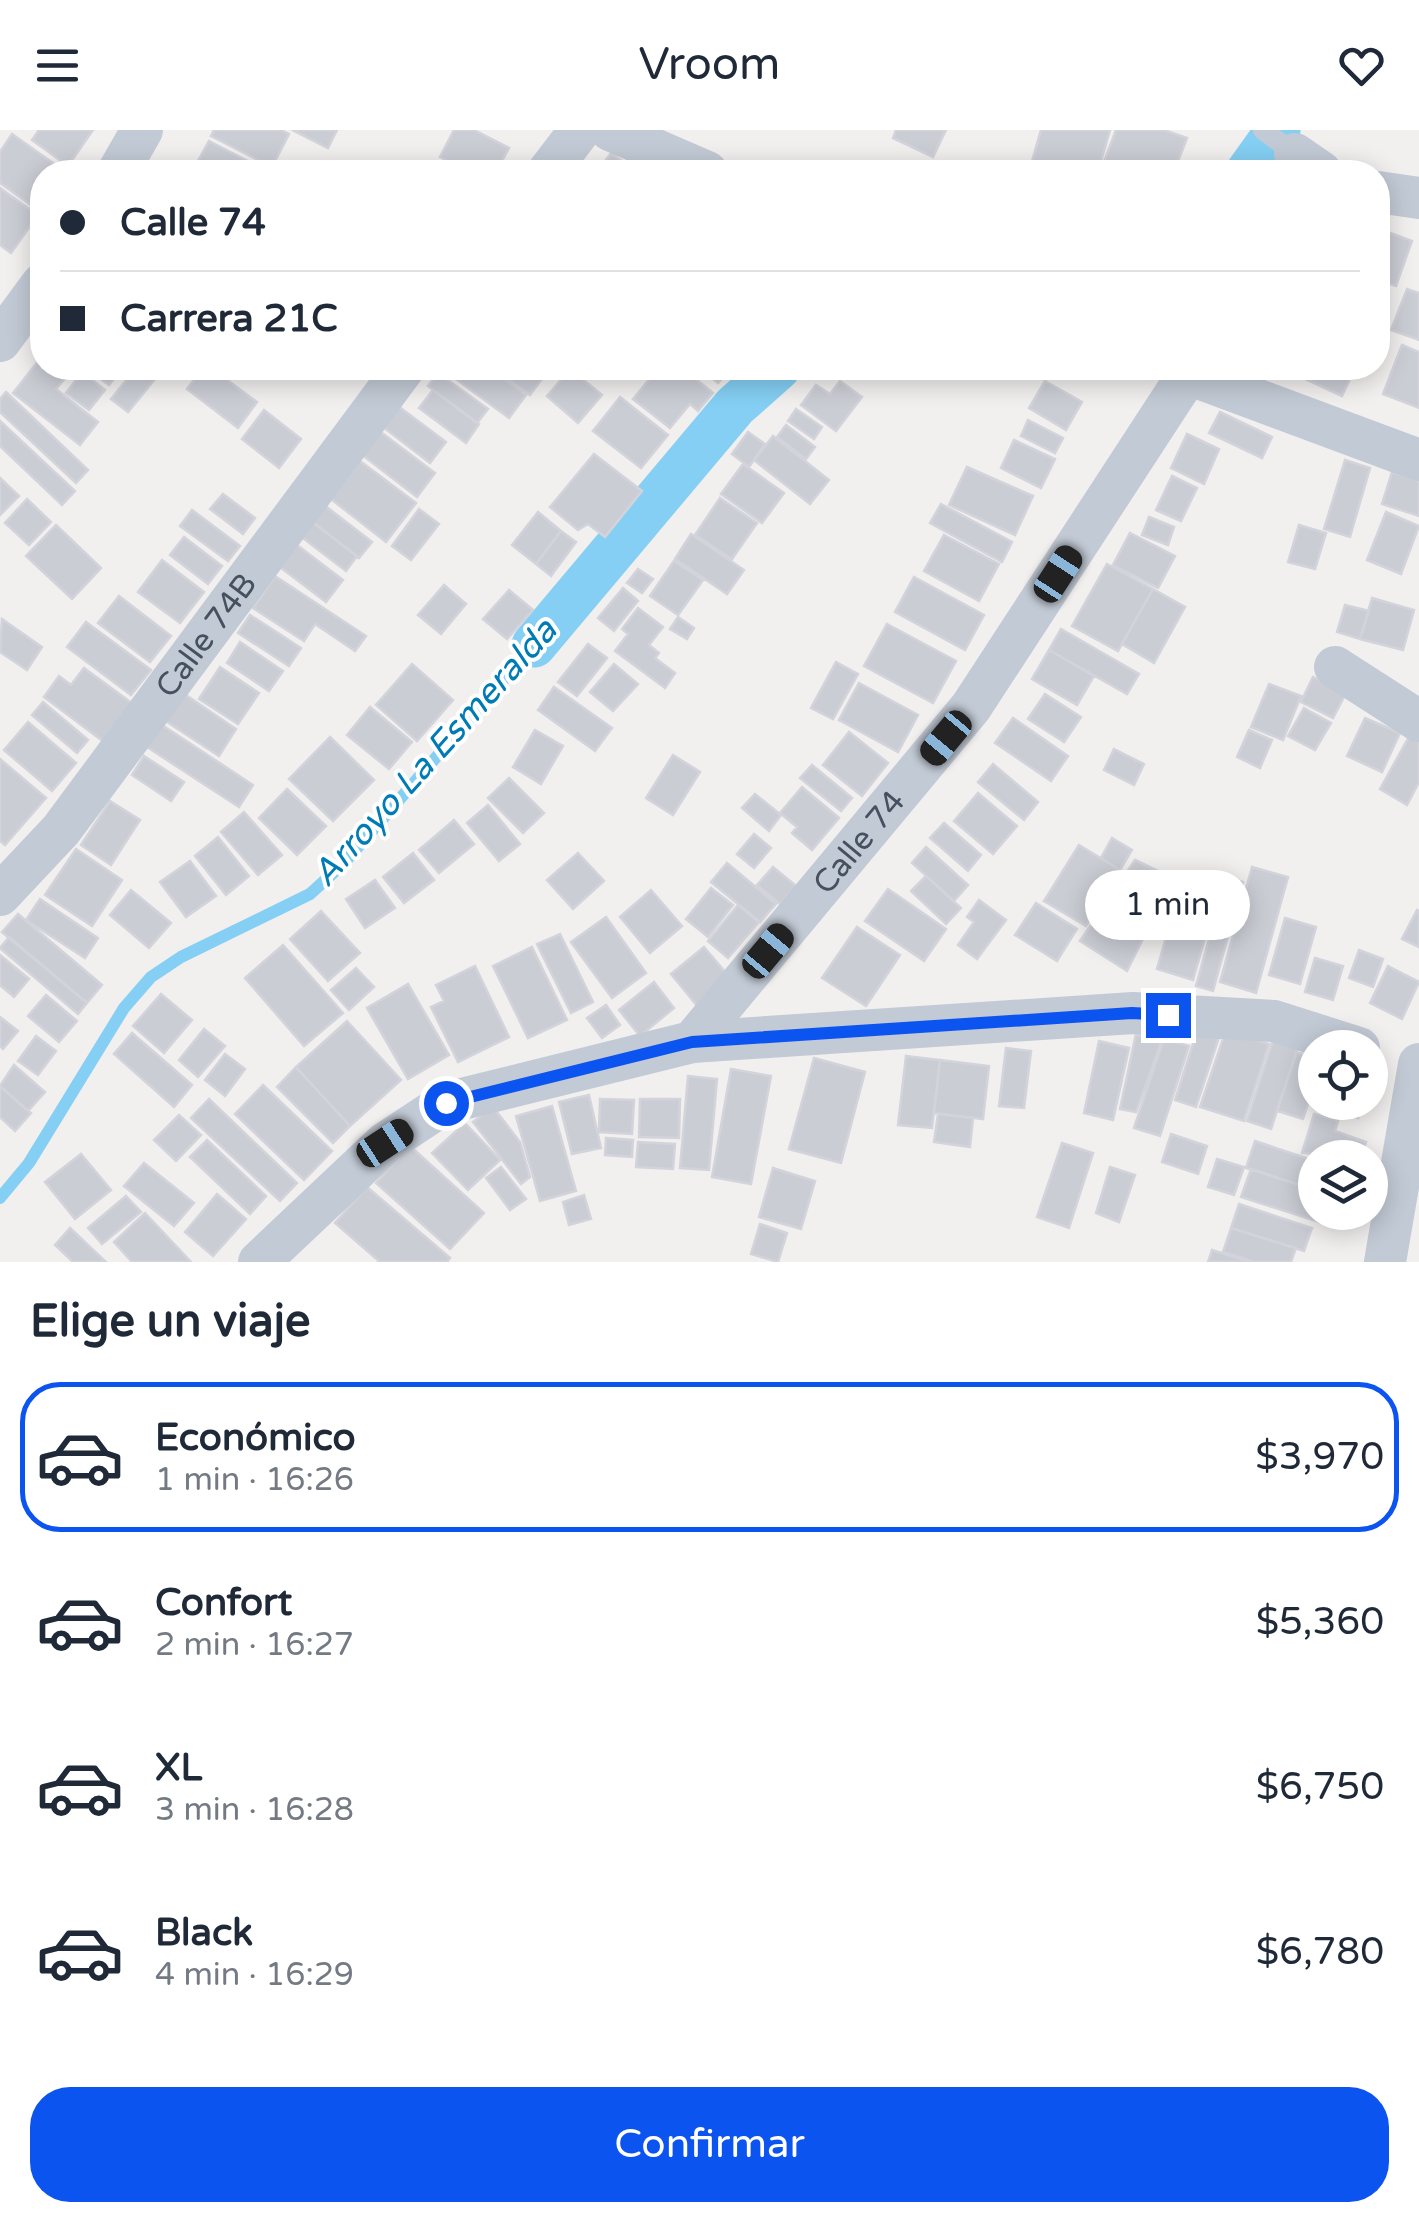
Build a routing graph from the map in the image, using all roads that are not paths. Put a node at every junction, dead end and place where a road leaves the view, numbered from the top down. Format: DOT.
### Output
graph roads {
  1 [pos="142,130"];
  2 [pos="580,130"];
  3 [pos="610,130"];
  4 [pos="125,160"];
  5 [pos="557,160"];
  6 [pos="679,160"];
  7 [pos="1390,194"];
  8 [pos="1419,198"];
  9 [pos="30,300"];
  10 [pos="0,341"];
  11 [pos="395,380"];
  12 [pos="1184,380"];
  13 [pos="1213,380"];
  14 [pos="1419,460"];
  15 [pos="1335,667"];
  16 [pos="1419,721"];
  17 [pos="0,896"];
  18 [pos="1302,1030"];
  19 [pos="692,1042"];
  20 [pos="1388,1056"];
  21 [pos="1418,1065"];
  22 [pos="259,1262"];
  23 [pos="1384,1262"];
  1 -- 4 [label="street"];
  2 -- 5 [label="street"];
  3 -- 6 [label="street"];
  7 -- 8 [label="street"];
  9 -- 10 [label="street"];
  11 -- 17 [label="street, Calle 74B"];
  12 -- 19 [label="street, Calle 74"];
  13 -- 14 [label="street"];
  15 -- 16 [label="street"];
  18 -- 19 [label="street"];
  19 -- 22 [label="street"];
  20 -- 21 [label="street"];
  21 -- 23 [label="street"];
}
